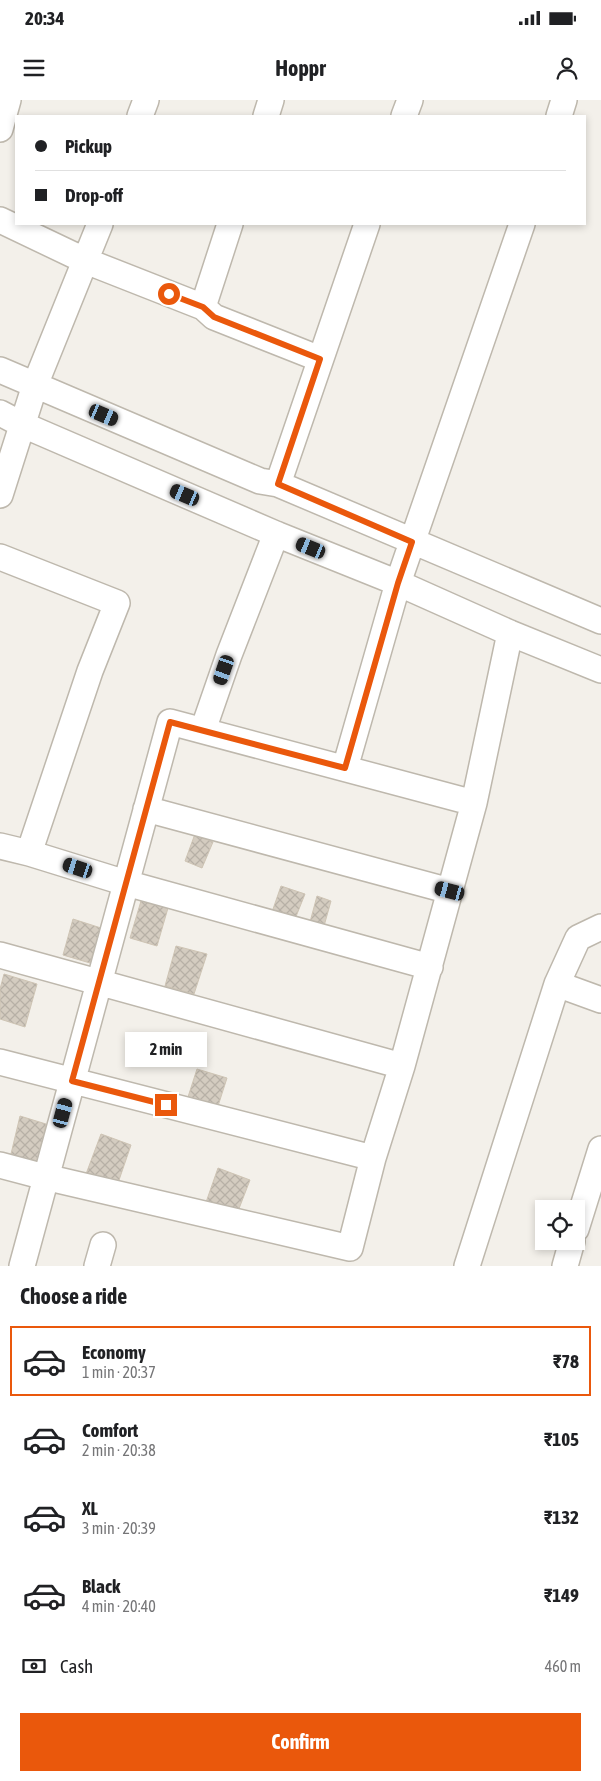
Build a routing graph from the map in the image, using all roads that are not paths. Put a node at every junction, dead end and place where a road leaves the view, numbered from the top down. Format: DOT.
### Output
graph roads {
  1 [pos="8,100"];
  2 [pos="146,100"];
  3 [pos="271,100"];
  4 [pos="410,100"];
  5 [pos="564,100"];
  6 [pos="140,115"];
  7 [pos="266,115"];
  8 [pos="404,115"];
  9 [pos="559,115"];
  10 [pos="0,129"];
  11 [pos="0,220"];
  12 [pos="100,225"];
  13 [pos="230,225"];
  14 [pos="367,225"];
  15 [pos="522,225"];
  16 [pos="86,261"];
  17 [pos="203,307"];
  18 [pos="320,359"];
  19 [pos="0,370"];
  20 [pos="35,385"];
  21 [pos="11,419"];
  22 [pos="278,484"];
  23 [pos="0,495"];
  24 [pos="276,534"];
  25 [pos="412,542"];
  26 [pos="0,557"];
  27 [pos="398,583"];
  28 [pos="601,621"];
  29 [pos="510,633"];
  30 [pos="601,670"];
  31 [pos="203,730"];
  32 [pos="345,768"];
  33 [pos="474,803"];
  34 [pos="146,809"];
  35 [pos="0,846"];
  36 [pos="29,853"];
  37 [pos="126,883"];
  38 [pos="450,891"];
  39 [pos="601,927"];
  40 [pos="0,955"];
  41 [pos="430,967"];
  42 [pos="98,982"];
  43 [pos="557,984"];
  44 [pos="601,1000"];
  45 [pos="0,1062"];
  46 [pos="402,1066"];
  47 [pos="72,1081"];
  48 [pos="601,1149"];
  49 [pos="373,1158"];
  50 [pos="0,1165"];
  51 [pos="45,1177"];
  52 [pos="593,1204"];
  53 [pos="585,1216"];
  54 [pos="569,1250"];
  55 [pos="354,1257"];
  56 [pos="22,1266"];
  57 [pos="467,1266"];
  58 [pos="565,1266"];
  1 -- 10 [label="street"];
  2 -- 6 [label="street"];
  3 -- 7 [label="street"];
  4 -- 8 [label="street"];
  5 -- 9 [label="street"];
  11 -- 16 [label="street"];
  12 -- 16 [label="street"];
  13 -- 17 [label="street"];
  14 -- 18 [label="street"];
  15 -- 25 [label="street"];
  16 -- 17 [label="street"];
  16 -- 20 [label="street"];
  17 -- 18 [label="street"];
  18 -- 22 [label="street"];
  19 -- 20 [label="street"];
  20 -- 21 [label="street"];
  20 -- 22 [label="street"];
  21 -- 23 [label="street"];
  21 -- 24 [label="street"];
  22 -- 25 [label="street"];
  24 -- 27 [label="street"];
  24 -- 31 [label="street"];
  25 -- 27 [label="street"];
  25 -- 28 [label="street"];
  26 -- 36 [label="street"];
  27 -- 29 [label="street"];
  27 -- 32 [label="street"];
  29 -- 30 [label="street"];
  29 -- 33 [label="street"];
  31 -- 32 [label="street"];
  31 -- 34 [label="street"];
  32 -- 33 [label="street"];
  33 -- 38 [label="street"];
  34 -- 37 [label="street"];
  34 -- 38 [label="street"];
  35 -- 36 [label="street"];
  36 -- 37 [label="street"];
  37 -- 41 [label="street"];
  37 -- 42 [label="street"];
  38 -- 41 [label="street"];
  39 -- 43 [label="street"];
  40 -- 42 [label="street"];
  41 -- 46 [label="street"];
  42 -- 46 [label="street"];
  42 -- 47 [label="street"];
  43 -- 44 [label="street"];
  43 -- 57 [label="street"];
  45 -- 47 [label="street"];
  46 -- 49 [label="street"];
  47 -- 49 [label="street"];
  47 -- 51 [label="street"];
  48 -- 52 [label="street"];
  49 -- 55 [label="street"];
  50 -- 51 [label="street"];
  51 -- 55 [label="street"];
  51 -- 56 [label="street"];
  52 -- 53 [label="street"];
  54 -- 58 [label="street"];
}
